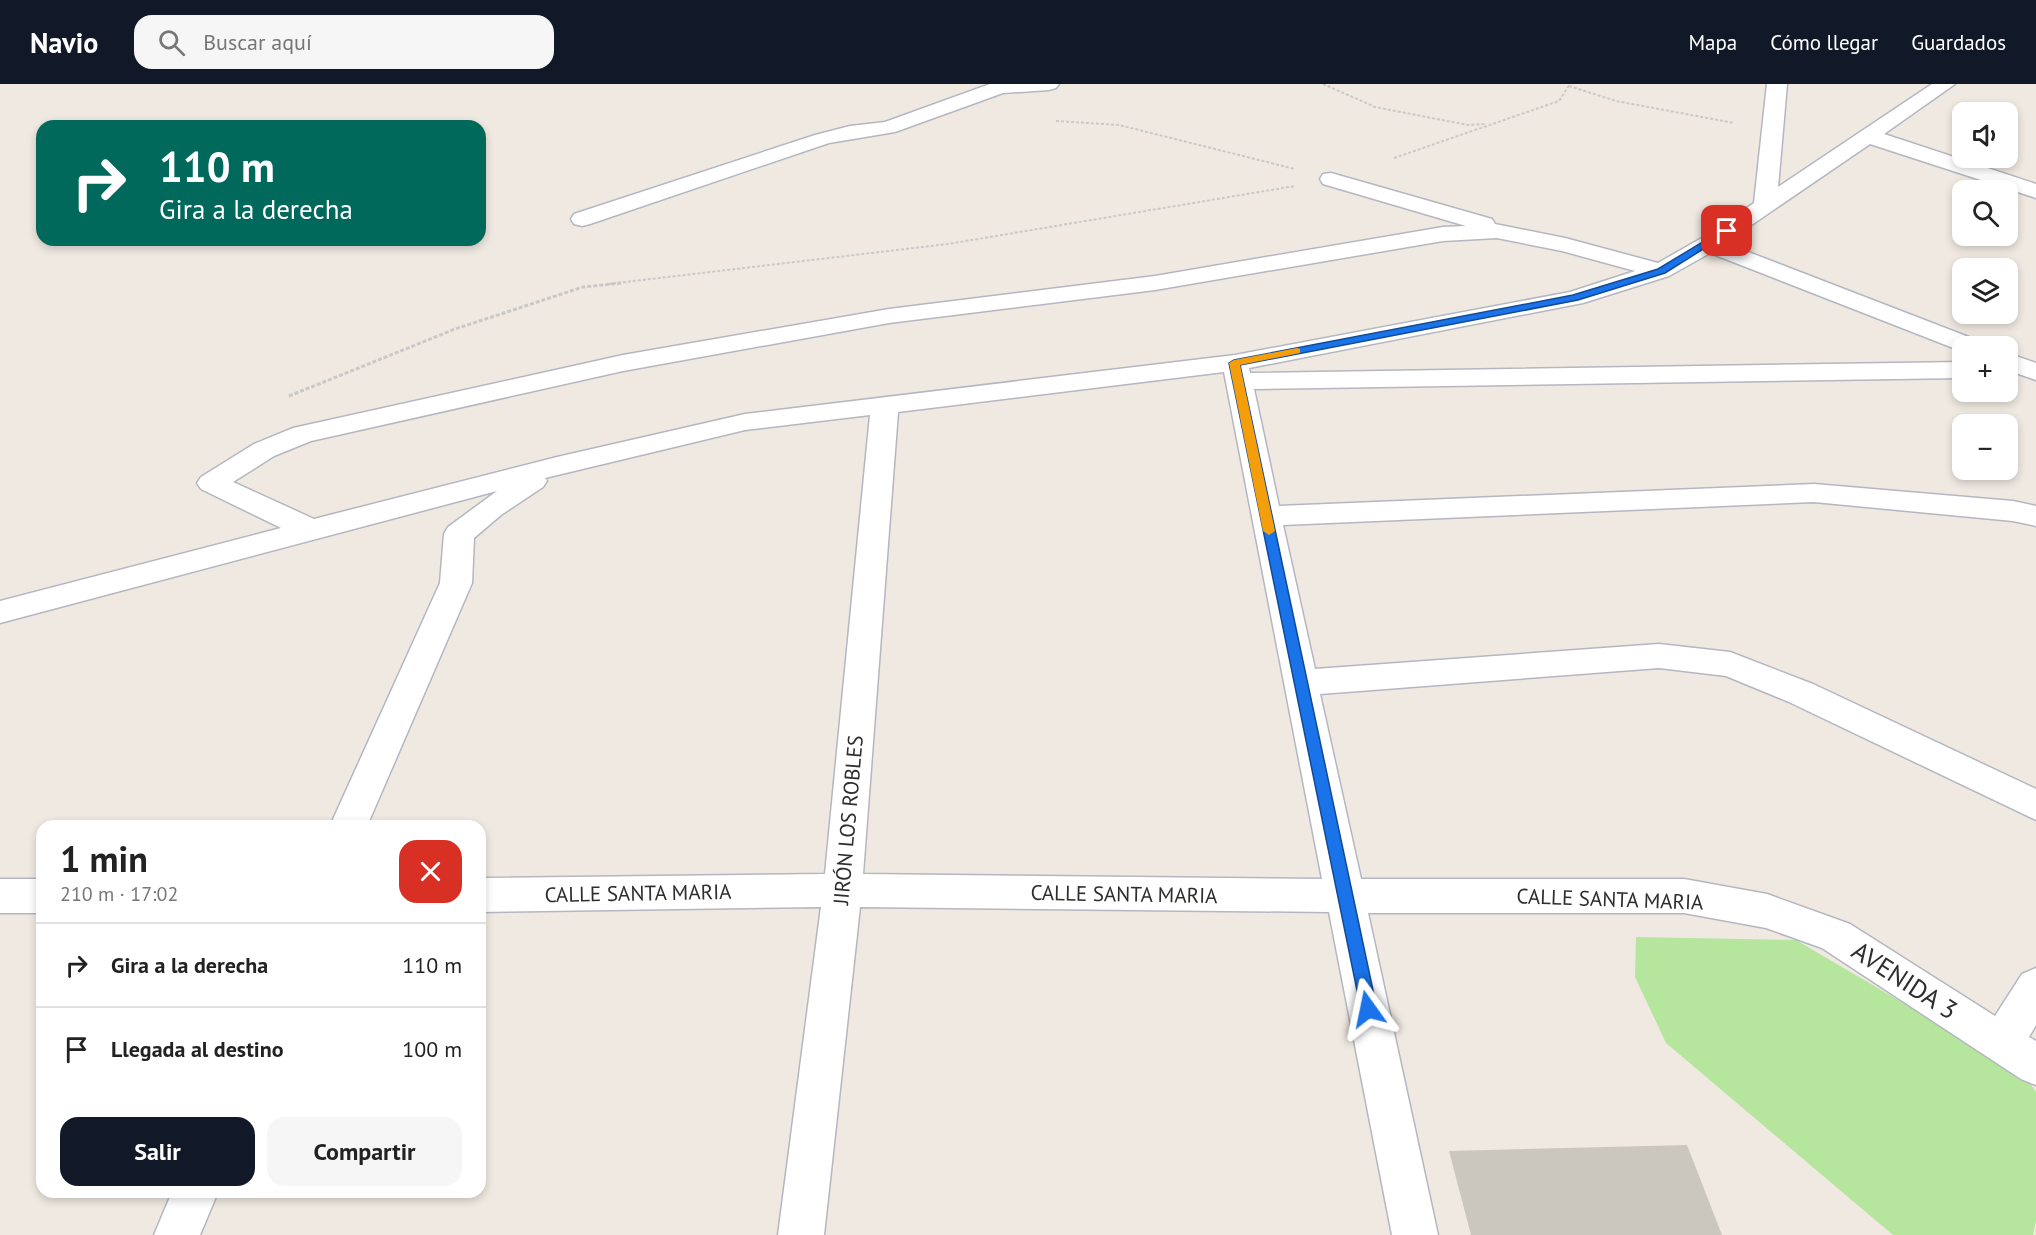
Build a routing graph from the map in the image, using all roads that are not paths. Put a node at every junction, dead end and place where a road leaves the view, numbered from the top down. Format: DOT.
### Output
graph roads {
  1 [pos="1049,84"];
  2 [pos="1777,84"];
  3 [pos="1945,84"];
  4 [pos="1868,136"];
  5 [pos="1330,179"];
  6 [pos="2036,191"];
  7 [pos="1765,205"];
  8 [pos="582,219"];
  9 [pos="1536,239"];
  10 [pos="1708,244"];
  11 [pos="1661,271"];
  12 [pos="1952,339"];
  13 [pos="1952,370"];
  14 [pos="1236,372"];
  15 [pos="885,404"];
  16 [pos="557,466"];
  17 [pos="1266,516"];
  18 [pos="2036,516"];
  19 [pos="311,530"];
  20 [pos="0,612"];
  21 [pos="1300,683"];
  22 [pos="2036,805"];
  23 [pos="352,820"];
  24 [pos="843,890"];
  25 [pos="486,895"];
  26 [pos="0,896"];
  27 [pos="36,896"];
  28 [pos="1345,896"];
  29 [pos="1767,911"];
  30 [pos="2036,987"];
  31 [pos="2002,1043"];
  32 [pos="2036,1065"];
  33 [pos="192,1198"];
  34 [pos="177,1235"];
  35 [pos="801,1235"];
  36 [pos="1415,1235"];
  1 -- 8 [label="street"];
  2 -- 7 [label="street"];
  3 -- 4 [label="street"];
  4 -- 6 [label="street"];
  4 -- 7 [label="street"];
  5 -- 9 [label="street"];
  7 -- 10 [label="street"];
  9 -- 11 [label="street"];
  9 -- 19 [label="street"];
  10 -- 11 [label="street"];
  10 -- 12 [label="street"];
  11 -- 14 [label="street"];
  13 -- 14 [label="street"];
  14 -- 15 [label="street"];
  14 -- 17 [label="street"];
  15 -- 16 [label="street"];
  15 -- 24 [label="street, JIRÓN LOS ROBLES"];
  16 -- 19 [label="street"];
  16 -- 23 [label="street"];
  17 -- 18 [label="street"];
  17 -- 21 [label="street"];
  19 -- 20 [label="street"];
  21 -- 22 [label="street"];
  21 -- 28 [label="street"];
  24 -- 25 [label="street, CALLE SANTA MARIA"];
  24 -- 28 [label="street, CALLE SANTA MARIA"];
  24 -- 35 [label="street, JIRÓN LOS ROBLES"];
  26 -- 27 [label="street"];
  28 -- 29 [label="street, CALLE SANTA MARIA"];
  28 -- 36 [label="street"];
  29 -- 31 [label="street, AVENIDA 3"];
  30 -- 31 [label="street"];
  31 -- 32 [label="street, AVENIDA 3"];
  33 -- 34 [label="street"];
}
